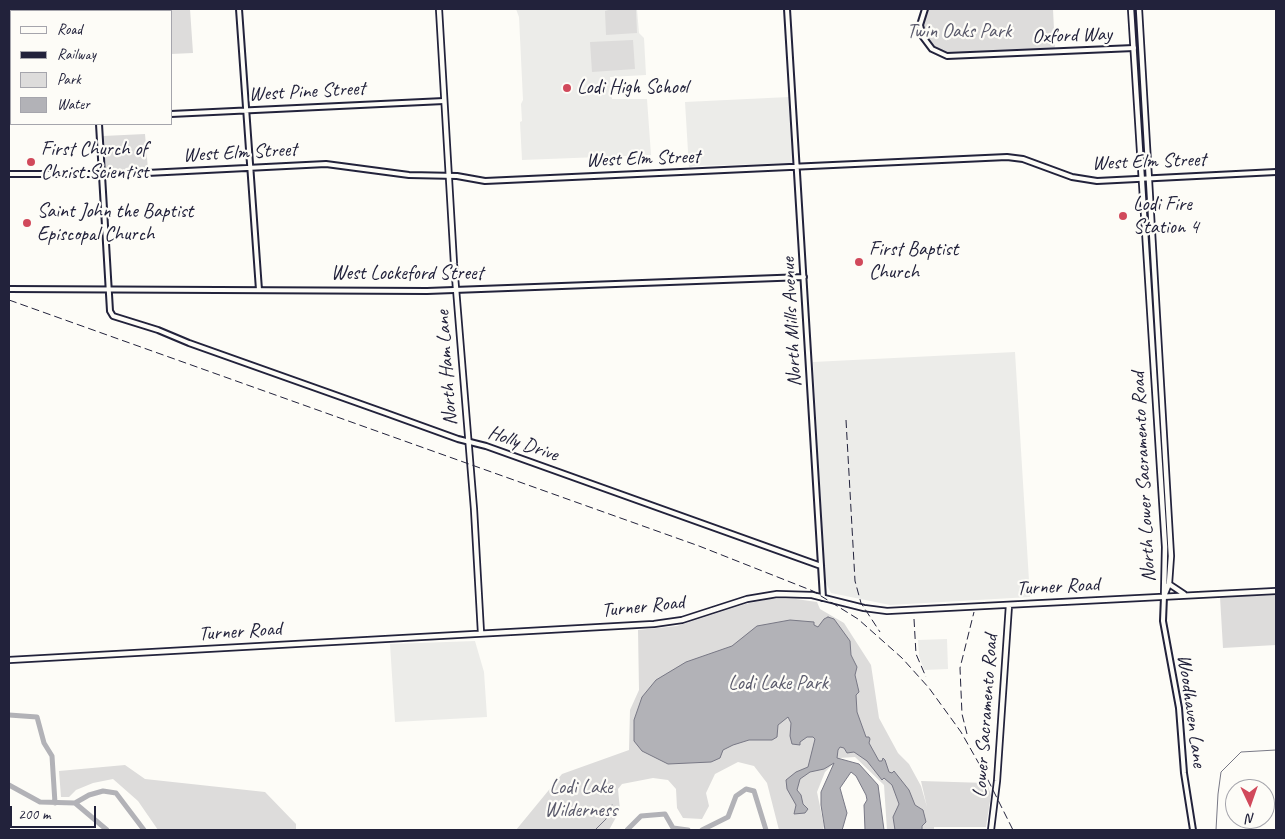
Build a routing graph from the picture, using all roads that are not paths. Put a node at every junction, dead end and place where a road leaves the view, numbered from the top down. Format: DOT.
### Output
graph roads {
  1 [pos="239,9"];
  2 [pos="439,9"];
  3 [pos="787,9"];
  4 [pos="925,9"];
  5 [pos="1131,9"];
  6 [pos="1139,9"];
  7 [pos="1134,48"];
  8 [pos="1142,76"];
  9 [pos="444,101"];
  10 [pos="248,110"];
  11 [pos="172,114"];
  12 [pos="99,125"];
  13 [pos="251,167"];
  14 [pos="797,168"];
  15 [pos="1276,172"];
  16 [pos="9,174"];
  17 [pos="102,175"];
  18 [pos="448,176"];
  19 [pos="1145,179"];
  20 [pos="804,277"];
  21 [pos="9,289"];
  22 [pos="109,289"];
  23 [pos="259,290"];
  24 [pos="456,290"];
  25 [pos="1157,435"];
  26 [pos="468,442"];
  27 [pos="1165,461"];
  28 [pos="1159,462"];
  29 [pos="1166,491"];
  30 [pos="821,566"];
  31 [pos="1169,584"];
  32 [pos="1276,590"];
  33 [pos="1185,595"];
  34 [pos="1164,596"];
  35 [pos="823,598"];
  36 [pos="1009,604"];
  37 [pos="481,633"];
  38 [pos="9,660"];
  39 [pos="990,830"];
  40 [pos="1194,830"];
  1 -- 10 [label="street"];
  2 -- 9 [label="main road, North Ham Lane"];
  3 -- 14 [label="street, North Mills Avenue"];
  4 -- 7 [label="street, Oxford Way"];
  5 -- 7 [label="main road, North Lower Sacramento Road"];
  6 -- 8 [label="main road, North Lower Sacramento Road"];
  7 -- 8 [label="main road"];
  7 -- 19 [label="main road, North Lower Sacramento Road"];
  8 -- 19 [label="main road, North Lower Sacramento Road"];
  9 -- 10 [label="street, West Pine Street"];
  9 -- 18 [label="main road, North Ham Lane"];
  10 -- 11 [label="street, West Pine Street"];
  10 -- 13 [label="street"];
  12 -- 17 [label="street"];
  13 -- 17 [label="street, West Elm Street"];
  13 -- 18 [label="street, West Elm Street"];
  13 -- 23 [label="street"];
  14 -- 18 [label="street, West Elm Street"];
  14 -- 19 [label="street, West Elm Street"];
  14 -- 20 [label="street, North Mills Avenue"];
  15 -- 19 [label="street, West Elm Street"];
  16 -- 17 [label="street, West Elm Street"];
  17 -- 22 [label="street"];
  18 -- 24 [label="main road, North Ham Lane"];
  19 -- 25 [label="main road, North Lower Sacramento Road"];
  19 -- 27 [label="main road, North Lower Sacramento Road"];
  20 -- 24 [label="street, West Lockeford Street"];
  20 -- 30 [label="street, North Mills Avenue"];
  21 -- 22 [label="street, West Lockeford Street"];
  22 -- 23 [label="street, West Lockeford Street"];
  22 -- 26 [label="street, Holly Drive"];
  23 -- 24 [label="street, West Lockeford Street"];
  24 -- 26 [label="main road, North Ham Lane"];
  25 -- 27 [label="main road"];
  25 -- 28 [label="main road, North Lower Sacramento Road"];
  26 -- 30 [label="street, Holly Drive"];
  26 -- 37 [label="main road, North Ham Lane"];
  27 -- 29 [label="main road, North Lower Sacramento Road"];
  28 -- 29 [label="main road"];
  28 -- 34 [label="main road, North Lower Sacramento Road"];
  29 -- 31 [label="main road, North Lower Sacramento Road"];
  30 -- 35 [label="street, North Mills Avenue"];
  31 -- 33 [label="main road"];
  31 -- 34 [label="main road, North Lower Sacramento Road"];
  32 -- 33 [label="main road, Turner Road"];
  33 -- 34 [label="main road, Turner Road"];
  34 -- 36 [label="main road, Turner Road"];
  34 -- 40 [label="street, Woodhaven Lane"];
  35 -- 36 [label="main road, Turner Road"];
  35 -- 37 [label="main road, Turner Road"];
  36 -- 39 [label="main road, Lower Sacramento Road"];
  37 -- 38 [label="main road, Turner Road"];
}
